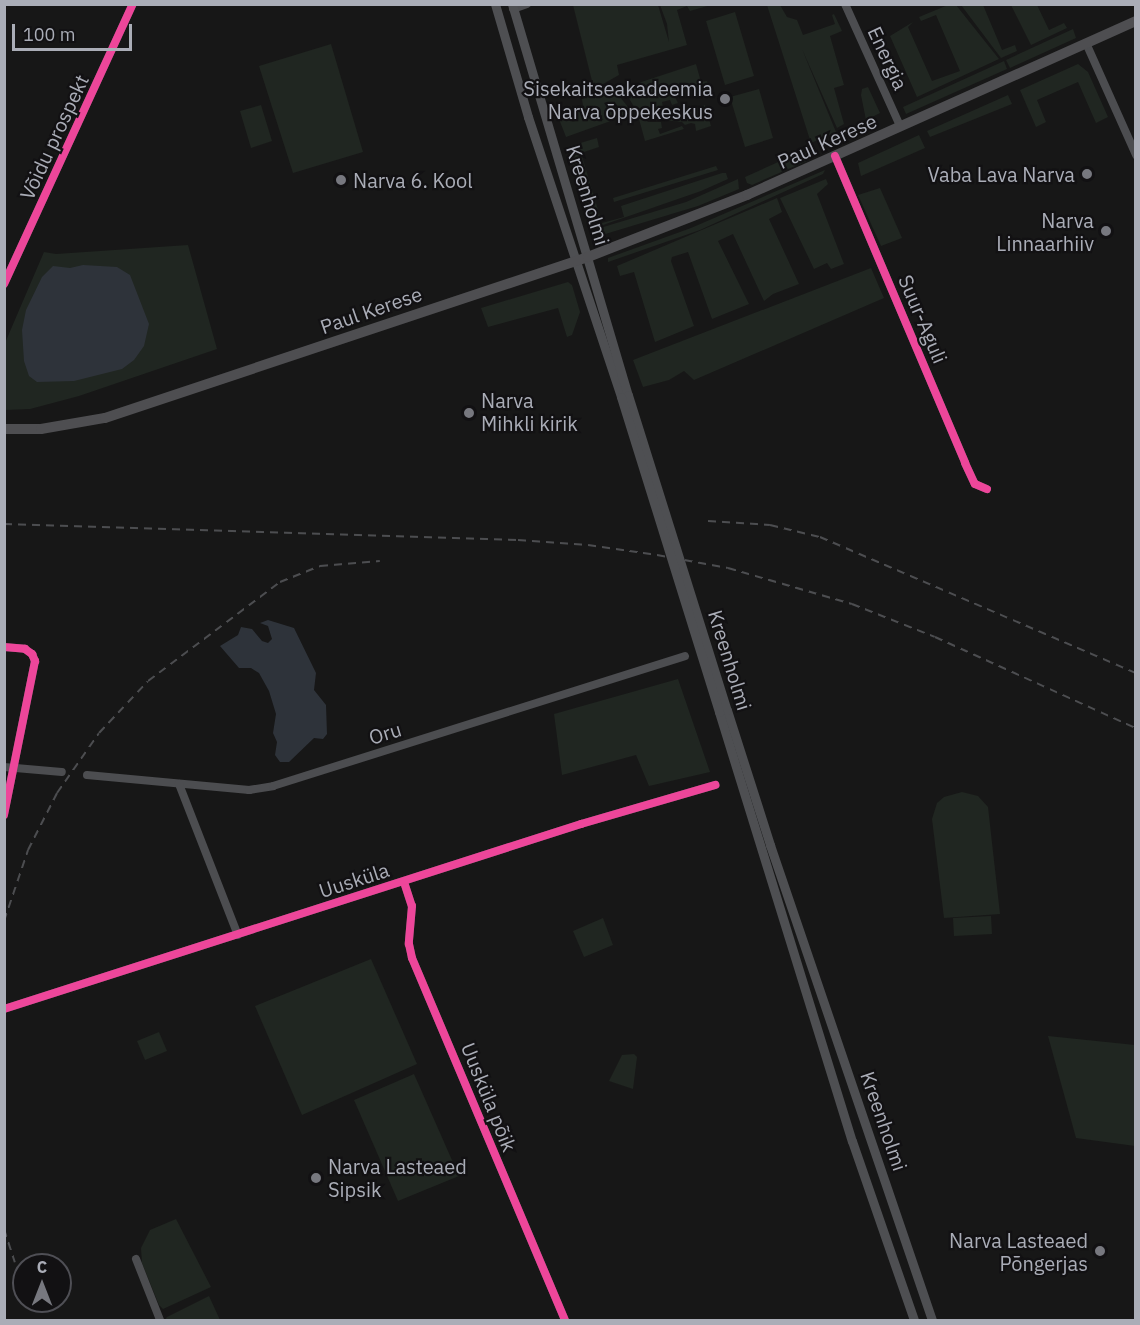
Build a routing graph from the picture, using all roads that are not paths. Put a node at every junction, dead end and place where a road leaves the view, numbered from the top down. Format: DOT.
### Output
graph roads {
  1 [pos="133,4"];
  2 [pos="495,4"];
  3 [pos="527,4"];
  4 [pos="845,4"];
  5 [pos="512,7"];
  6 [pos="1136,21"];
  7 [pos="1086,43"];
  8 [pos="900,126"];
  9 [pos="1136,155"];
  10 [pos="835,156"];
  11 [pos="588,257"];
  12 [pos="576,261"];
  13 [pos="4,284"];
  14 [pos="624,396"];
  15 [pos="4,429"];
  16 [pos="987,489"];
  17 [pos="4,647"];
  18 [pos="685,656"];
  19 [pos="723,711"];
  20 [pos="4,767"];
  21 [pos="14,767"];
  22 [pos="62,772"];
  23 [pos="87,775"];
  24 [pos="179,784"];
  25 [pos="715,785"];
  26 [pos="4,815"];
  27 [pos="404,882"];
  28 [pos="238,935"];
  29 [pos="4,1009"];
  30 [pos="869,1135"];
  31 [pos="852,1141"];
  32 [pos="136,1259"];
  33 [pos="932,1319"];
  34 [pos="160,1320"];
  35 [pos="565,1320"];
  36 [pos="914,1320"];
  37 [pos="920,1320"];
  1 -- 13 [label="street, Võidu prospekt"];
  2 -- 12 [label="main road, Kreenholmi"];
  3 -- 5 [label="street"];
  4 -- 8 [label="street, Energia"];
  5 -- 11 [label="main road, Kreenholmi"];
  6 -- 7 [label="highway, Paul Kerese"];
  7 -- 8 [label="highway, Paul Kerese"];
  7 -- 9 [label="street"];
  8 -- 10 [label="highway, Paul Kerese"];
  10 -- 11 [label="highway, Paul Kerese"];
  10 -- 16 [label="street, Suur-Aguli"];
  11 -- 12 [label="highway, Paul Kerese"];
  11 -- 14 [label="main road, Kreenholmi"];
  12 -- 14 [label="main road, Kreenholmi"];
  12 -- 15 [label="highway, Paul Kerese"];
  14 -- 19 [label="main road, Kreenholmi, bridge"];
  17 -- 21 [label="street"];
  18 -- 24 [label="street, Oru"];
  19 -- 30 [label="main road, Kreenholmi"];
  19 -- 31 [label="main road, Kreenholmi"];
  20 -- 21 [label="street"];
  21 -- 22 [label="street"];
  21 -- 26 [label="street"];
  23 -- 24 [label="street, Oru"];
  24 -- 28 [label="street"];
  25 -- 27 [label="street, Uusküla"];
  27 -- 28 [label="street, Uusküla"];
  27 -- 35 [label="street, Uusküla põik"];
  28 -- 29 [label="street, Uusküla"];
  30 -- 31 [label="main road"];
  30 -- 33 [label="main road, Kreenholmi"];
  31 -- 36 [label="main road, Kreenholmi"];
  32 -- 34 [label="street"];
  33 -- 37 [label="main road"];
}
